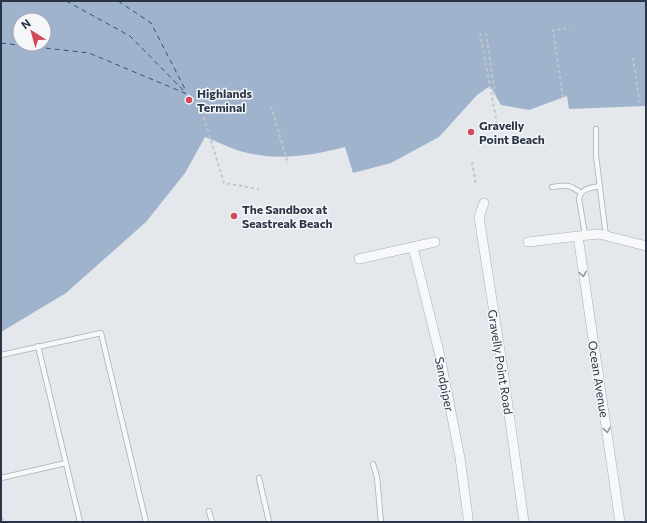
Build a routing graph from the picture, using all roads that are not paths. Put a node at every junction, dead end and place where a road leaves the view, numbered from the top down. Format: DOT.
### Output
graph roads {
  1 [pos="596,129"];
  2 [pos="600,186"];
  3 [pos="552,188"];
  4 [pos="581,193"];
  5 [pos="484,203"];
  6 [pos="581,235"];
  7 [pos="606,236"];
  8 [pos="435,242"];
  9 [pos="528,242"];
  10 [pos="646,246"];
  11 [pos="413,247"];
  12 [pos="359,259"];
  13 [pos="38,346"];
  14 [pos="1,355"];
  15 [pos="66,463"];
  16 [pos="373,464"];
  17 [pos="1,478"];
  18 [pos="259,478"];
  19 [pos="209,511"];
  20 [pos="80,522"];
  21 [pos="146,522"];
  22 [pos="212,522"];
  23 [pos="269,522"];
  24 [pos="381,522"];
  25 [pos="468,522"];
  26 [pos="524,522"];
  27 [pos="620,522"];
  1 -- 2 [label="lane"];
  2 -- 4 [label="lane"];
  2 -- 7 [label="lane"];
  3 -- 4 [label="lane"];
  4 -- 6 [label="lane"];
  5 -- 26 [label="street, Gravelly Point Road"];
  6 -- 7 [label="street"];
  6 -- 9 [label="street"];
  6 -- 27 [label="street, Ocean Avenue, one-way"];
  7 -- 10 [label="street"];
  8 -- 11 [label="street"];
  11 -- 12 [label="street"];
  11 -- 25 [label="street, Sandpiper"];
  13 -- 14 [label="lane"];
  13 -- 15 [label="lane"];
  13 -- 21 [label="lane"];
  15 -- 17 [label="lane"];
  15 -- 20 [label="lane"];
  16 -- 24 [label="lane"];
  18 -- 23 [label="lane"];
  19 -- 22 [label="lane"];
}
